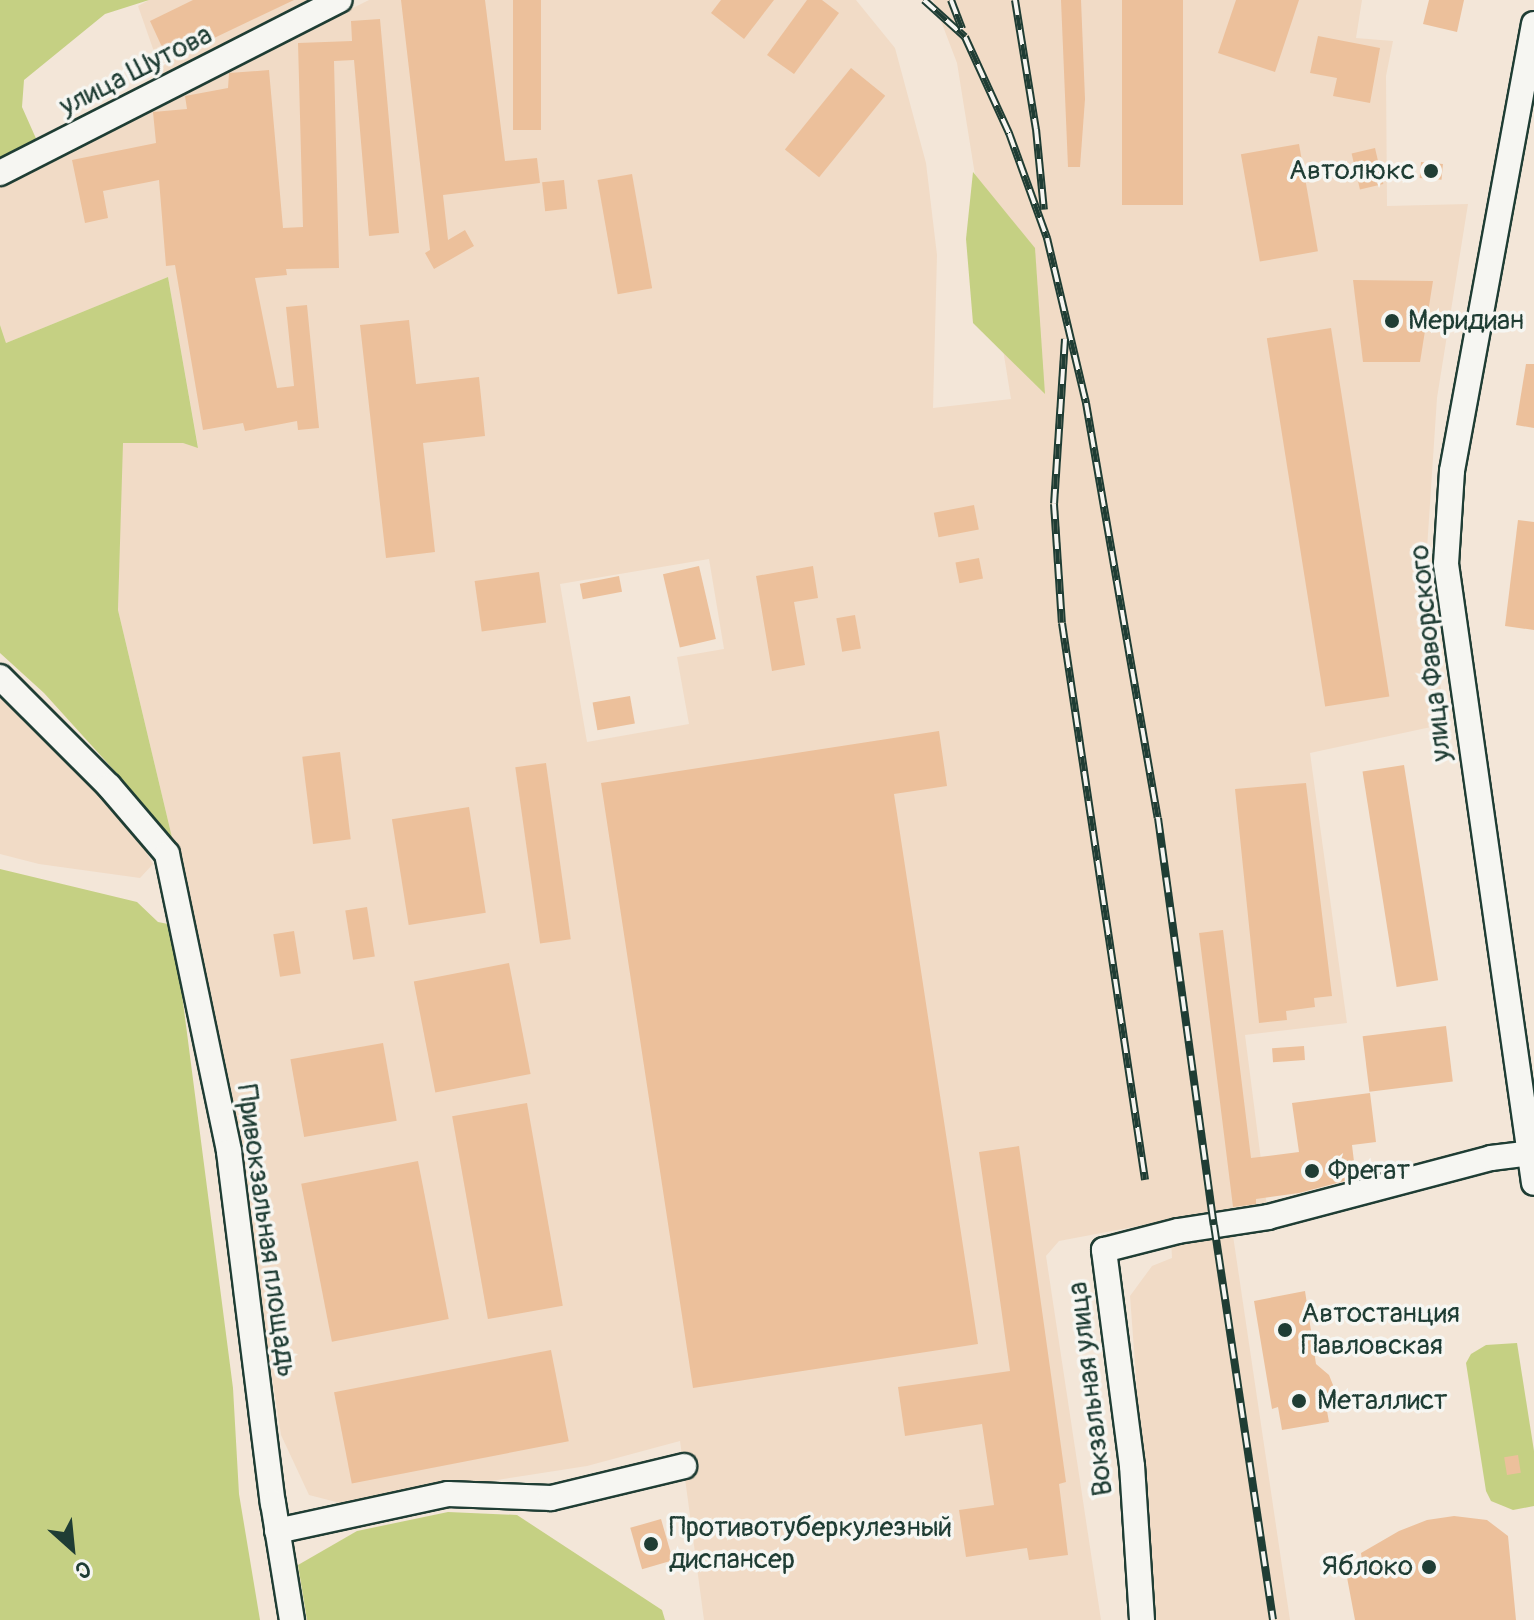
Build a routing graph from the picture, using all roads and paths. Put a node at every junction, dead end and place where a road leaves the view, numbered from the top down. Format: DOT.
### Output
graph roads {
  1 [pos="340,0"];
  2 [pos="1534,24"];
  3 [pos="0,173"];
  4 [pos="0,677"];
  5 [pos="1529,1153"];
  6 [pos="1534,1183"];
  7 [pos="684,1466"];
  8 [pos="277,1531"];
  9 [pos="292,1620"];
  10 [pos="1142,1620"];
  1 -- 3 [label="street, улица Шутова"];
  2 -- 5 [label="street, улица Фаворского"];
  4 -- 8 [label="street, Привокзальная площадь"];
  5 -- 6 [label="street, улица Фаворского"];
  5 -- 10 [label="street, Вокзальная улица"];
  7 -- 8 [label="street"];
  8 -- 9 [label="street, Привокзальная площадь"];
}
